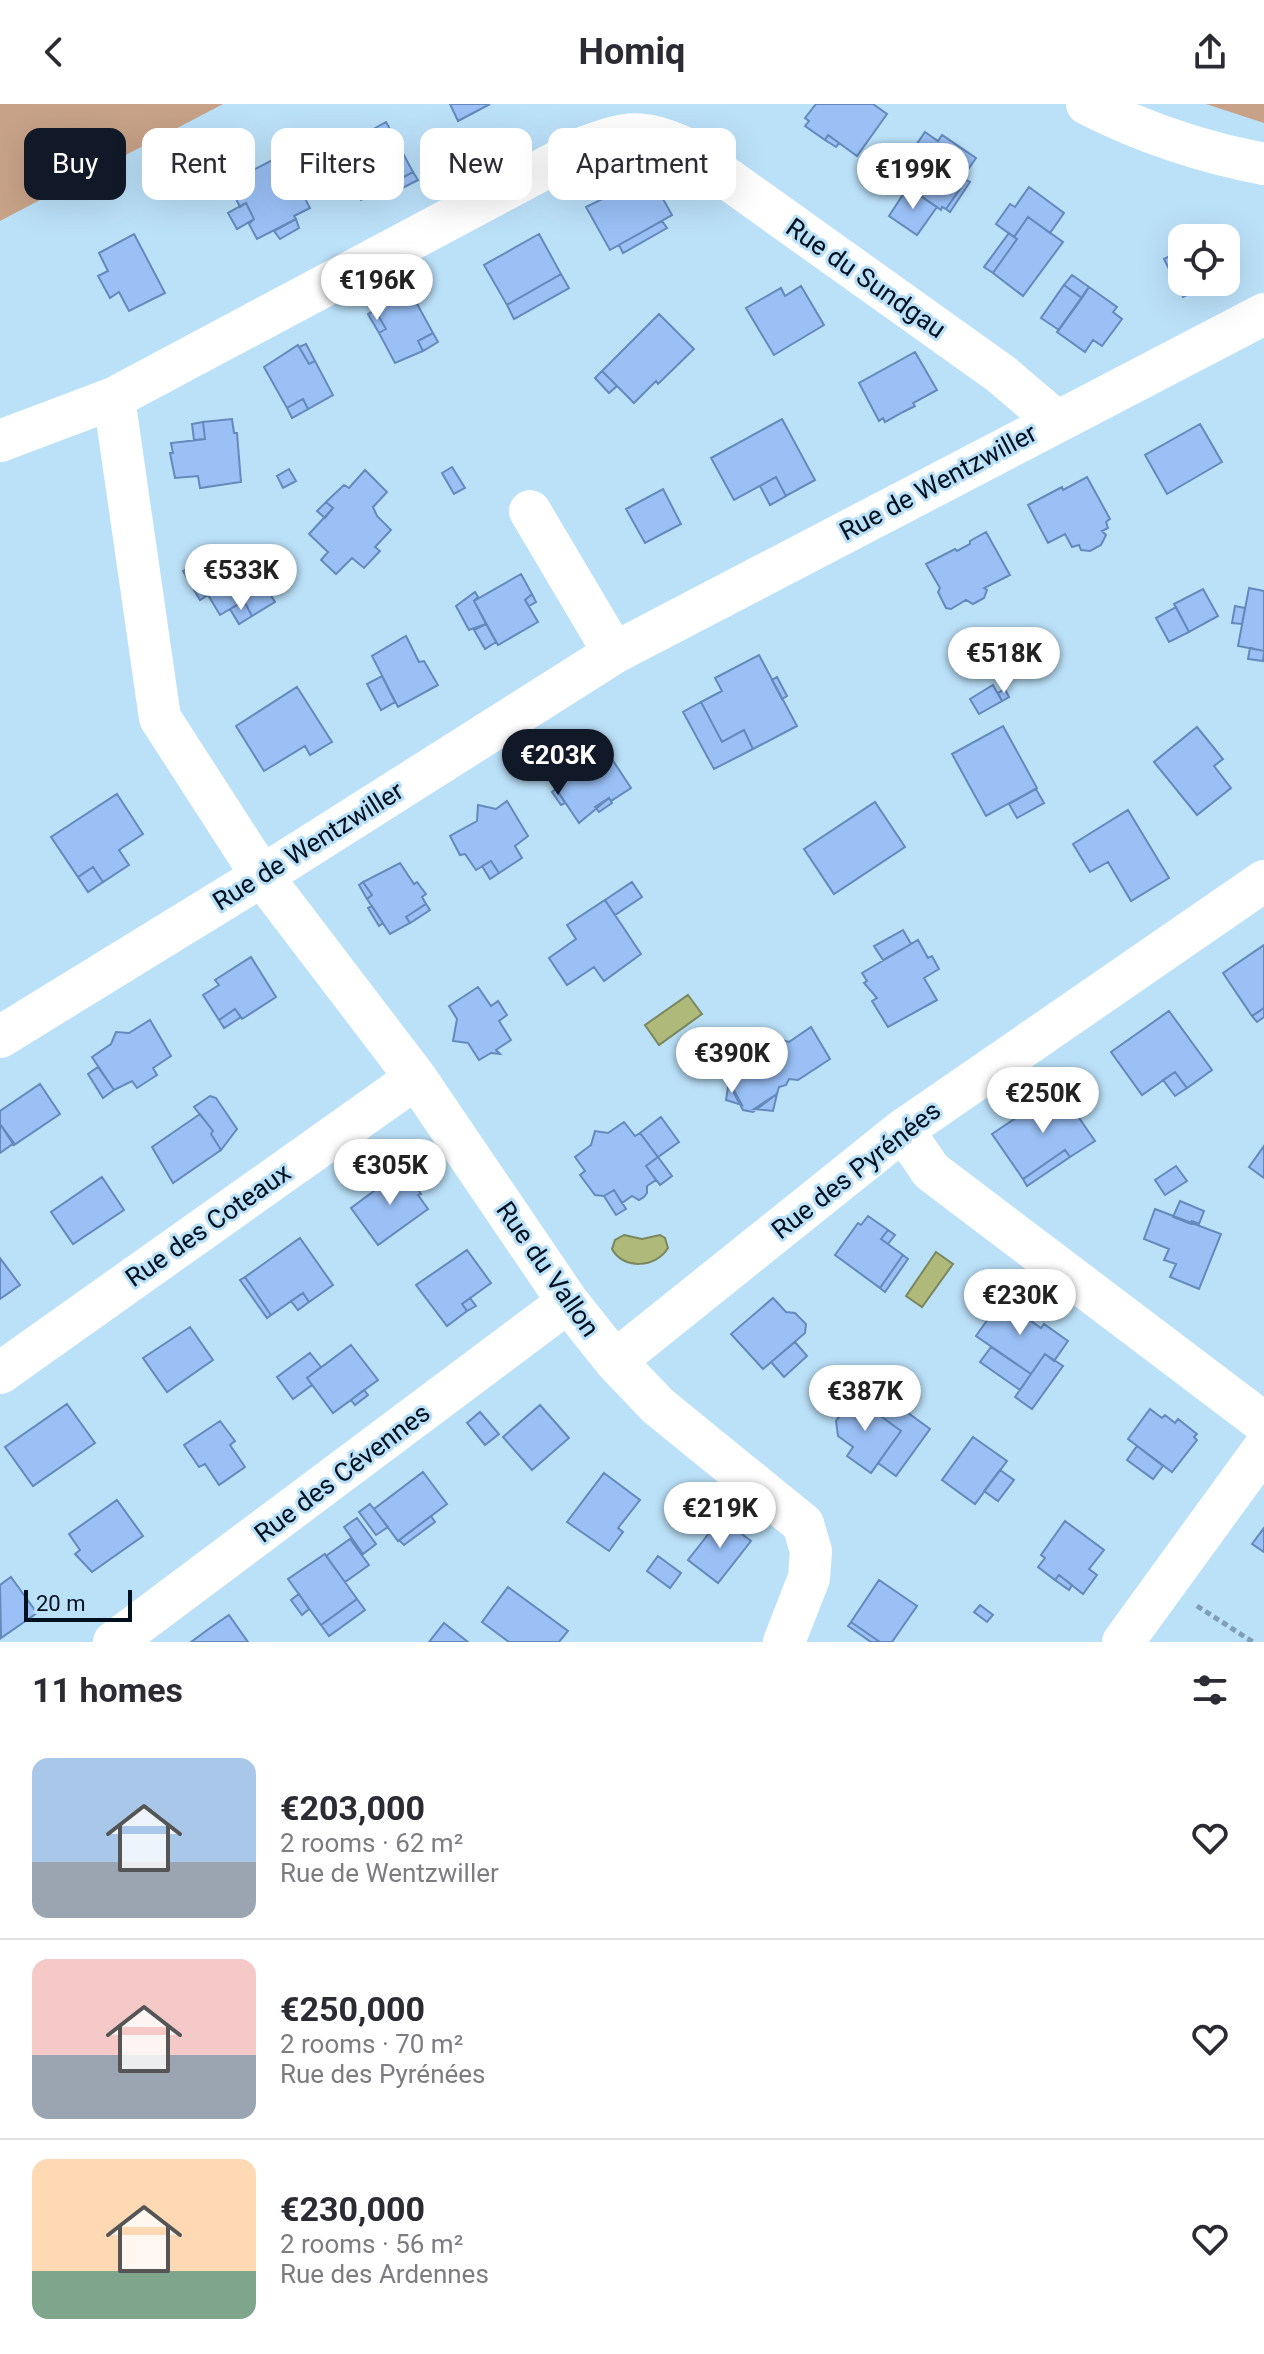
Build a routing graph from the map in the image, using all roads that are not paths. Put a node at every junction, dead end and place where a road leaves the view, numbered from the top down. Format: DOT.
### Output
graph roads {
  1 [pos="1087,104"];
  2 [pos="1264,164"];
  3 [pos="1264,314"];
  4 [pos="114,398"];
  5 [pos="1056,421"];
  6 [pos="0,441"];
  7 [pos="530,511"];
  8 [pos="614,653"];
  9 [pos="262,876"];
  10 [pos="1264,881"];
  11 [pos="0,1037"];
  12 [pos="416,1078"];
  13 [pos="903,1130"];
  14 [pos="568,1302"];
  15 [pos="615,1361"];
  16 [pos="0,1373"];
  17 [pos="1264,1423"];
  18 [pos="1264,1448"];
  19 [pos="114,1642"];
  20 [pos="784,1642"];
  21 [pos="1123,1642"];
  1 -- 2 [label="street"];
  3 -- 5 [label="street, Rue de Wentzwiller"];
  4 -- 5 [label="street, Rue du Sundgau"];
  4 -- 6 [label="street, Rue du Sundgau"];
  4 -- 9 [label="street"];
  5 -- 8 [label="street, Rue de Wentzwiller"];
  7 -- 8 [label="street"];
  8 -- 9 [label="street, Rue de Wentzwiller"];
  9 -- 11 [label="street, Rue de Wentzwiller"];
  9 -- 12 [label="street, Rue du Vallon"];
  10 -- 13 [label="street, Rue des Pyrénées"];
  12 -- 14 [label="street, Rue du Vallon"];
  12 -- 16 [label="street, Rue des Coteaux"];
  13 -- 15 [label="street, Rue des Pyrénées"];
  13 -- 17 [label="street"];
  14 -- 15 [label="street, Rue du Vallon"];
  14 -- 19 [label="street, Rue des Cévennes"];
  15 -- 20 [label="street, Rue du Vallon"];
  18 -- 21 [label="street"];
}
